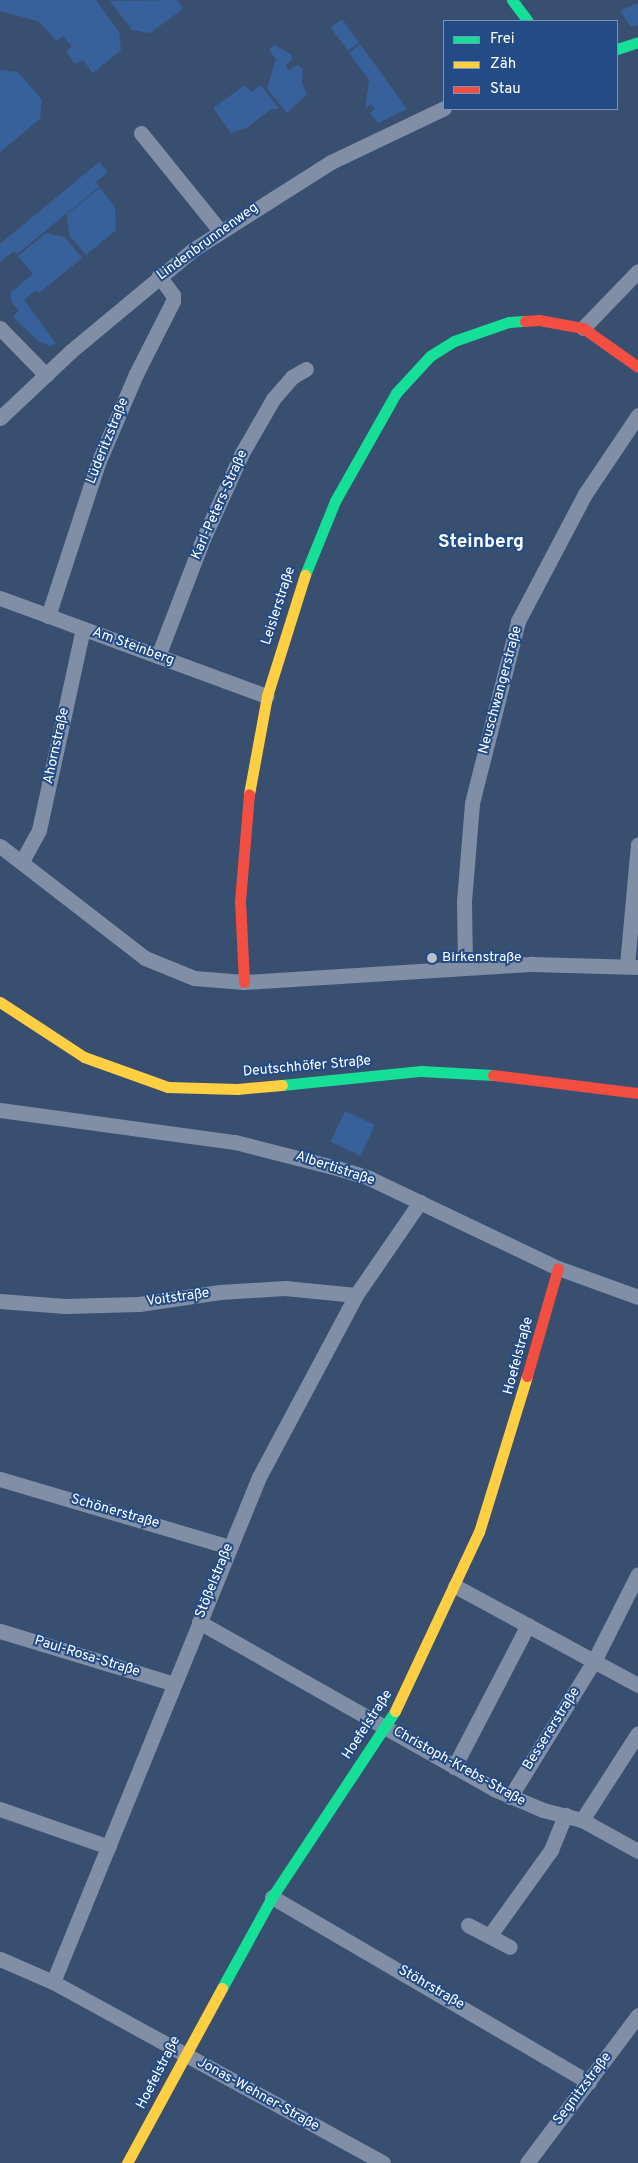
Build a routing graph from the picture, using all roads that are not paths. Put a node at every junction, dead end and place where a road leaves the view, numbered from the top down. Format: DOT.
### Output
graph roads {
  1 [pos="512,0"];
  2 [pos="527,20"];
  3 [pos="638,42"];
  4 [pos="618,49"];
  5 [pos="443,108"];
  6 [pos="141,133"];
  7 [pos="220,231"];
  8 [pos="638,271"];
  9 [pos="159,276"];
  10 [pos="0,328"];
  11 [pos="583,328"];
  12 [pos="638,367"];
  13 [pos="306,369"];
  14 [pos="46,375"];
  15 [pos="638,414"];
  16 [pos="0,418"];
  17 [pos="0,598"];
  18 [pos="48,616"];
  19 [pos="83,629"];
  20 [pos="158,656"];
  21 [pos="267,696"];
  22 [pos="638,845"];
  23 [pos="0,846"];
  24 [pos="22,861"];
  25 [pos="465,966"];
  26 [pos="632,966"];
  27 [pos="244,982"];
  28 [pos="0,1003"];
  29 [pos="638,1093"];
  30 [pos="0,1097"];
  31 [pos="6,1111"];
  32 [pos="420,1202"];
  33 [pos="558,1268"];
  34 [pos="356,1295"];
  35 [pos="638,1297"];
  36 [pos="0,1301"];
  37 [pos="0,1479"];
  38 [pos="229,1547"];
  39 [pos="638,1574"];
  40 [pos="455,1586"];
  41 [pos="199,1622"];
  42 [pos="528,1625"];
  43 [pos="0,1631"];
  44 [pos="594,1661"];
  45 [pos="174,1684"];
  46 [pos="638,1685"];
  47 [pos="386,1727"];
  48 [pos="638,1734"];
  49 [pos="454,1766"];
  50 [pos="510,1797"];
  51 [pos="0,1809"];
  52 [pos="565,1815"];
  53 [pos="582,1820"];
  54 [pos="109,1847"];
  55 [pos="638,1851"];
  56 [pos="272,1897"];
  57 [pos="468,1925"];
  58 [pos="490,1935"];
  59 [pos="510,1947"];
  60 [pos="0,1960"];
  61 [pos="53,1982"];
  62 [pos="638,2015"];
  63 [pos="184,2054"];
  64 [pos="589,2082"];
  65 [pos="127,2163"];
  66 [pos="383,2163"];
  67 [pos="528,2163"];
  1 -- 2 [label="street"];
  3 -- 4 [label="street"];
  5 -- 7 [label="street, Lindenbrunnenweg"];
  6 -- 7 [label="street"];
  7 -- 9 [label="street, Lindenbrunnenweg"];
  8 -- 11 [label="street"];
  9 -- 14 [label="street, Lindenbrunnenweg"];
  9 -- 18 [label="street, Lüderitzstraße"];
  10 -- 14 [label="street"];
  11 -- 12 [label="street"];
  11 -- 21 [label="street, Leislerstraße"];
  13 -- 20 [label="street, Karl-Peters-Straße"];
  14 -- 16 [label="street, Lindenbrunnenweg"];
  15 -- 25 [label="street, Neuschwangerstraße"];
  17 -- 18 [label="street, Am Steinberg"];
  18 -- 19 [label="street, Am Steinberg"];
  19 -- 20 [label="street, Am Steinberg"];
  19 -- 24 [label="street, Ahornstraße"];
  20 -- 21 [label="street, Am Steinberg"];
  21 -- 27 [label="street, Leislerstraße"];
  22 -- 26 [label="street"];
  23 -- 24 [label="street"];
  24 -- 27 [label="street"];
  25 -- 26 [label="street"];
  25 -- 27 [label="street"];
  28 -- 29 [label="street, Deutschhöfer Straße"];
  30 -- 31 [label="street, Albertistraße"];
  31 -- 32 [label="street, Albertistraße"];
  32 -- 33 [label="street, Albertistraße"];
  32 -- 34 [label="street, Stößelstraße"];
  33 -- 35 [label="street, Albertistraße"];
  33 -- 40 [label="street, Hoefelstraße"];
  34 -- 36 [label="street, Voitstraße"];
  34 -- 38 [label="street, Stößelstraße"];
  37 -- 38 [label="street, Schönerstraße"];
  38 -- 41 [label="street, Stößelstraße"];
  39 -- 44 [label="street, Bessererstraße"];
  40 -- 42 [label="street"];
  40 -- 47 [label="street, Hoefelstraße"];
  41 -- 45 [label="street, Stößelstraße"];
  41 -- 47 [label="street, Christoph-Krebs-Straße"];
  42 -- 44 [label="street"];
  42 -- 49 [label="street"];
  43 -- 45 [label="street, Paul-Rosa-Straße"];
  44 -- 46 [label="street"];
  44 -- 50 [label="street, Bessererstraße"];
  45 -- 54 [label="street, Stößelstraße"];
  47 -- 49 [label="street, Christoph-Krebs-Straße"];
  47 -- 56 [label="street, Hoefelstraße"];
  48 -- 53 [label="street"];
  49 -- 50 [label="street, Christoph-Krebs-Straße"];
  50 -- 52 [label="street, Christoph-Krebs-Straße"];
  51 -- 54 [label="street"];
  52 -- 53 [label="street, Christoph-Krebs-Straße"];
  52 -- 58 [label="street"];
  53 -- 55 [label="street, Christoph-Krebs-Straße"];
  54 -- 61 [label="street, Stößelstraße"];
  56 -- 63 [label="street, Hoefelstraße"];
  56 -- 64 [label="street, Stöhrstraße"];
  57 -- 58 [label="street"];
  58 -- 59 [label="street"];
  60 -- 61 [label="street, Jonas-Wehner-Straße"];
  61 -- 63 [label="street, Jonas-Wehner-Straße"];
  62 -- 64 [label="street, Segnitzstraße"];
  63 -- 65 [label="street, Hoefelstraße"];
  63 -- 66 [label="street, Jonas-Wehner-Straße"];
  64 -- 67 [label="street, Segnitzstraße"];
}
